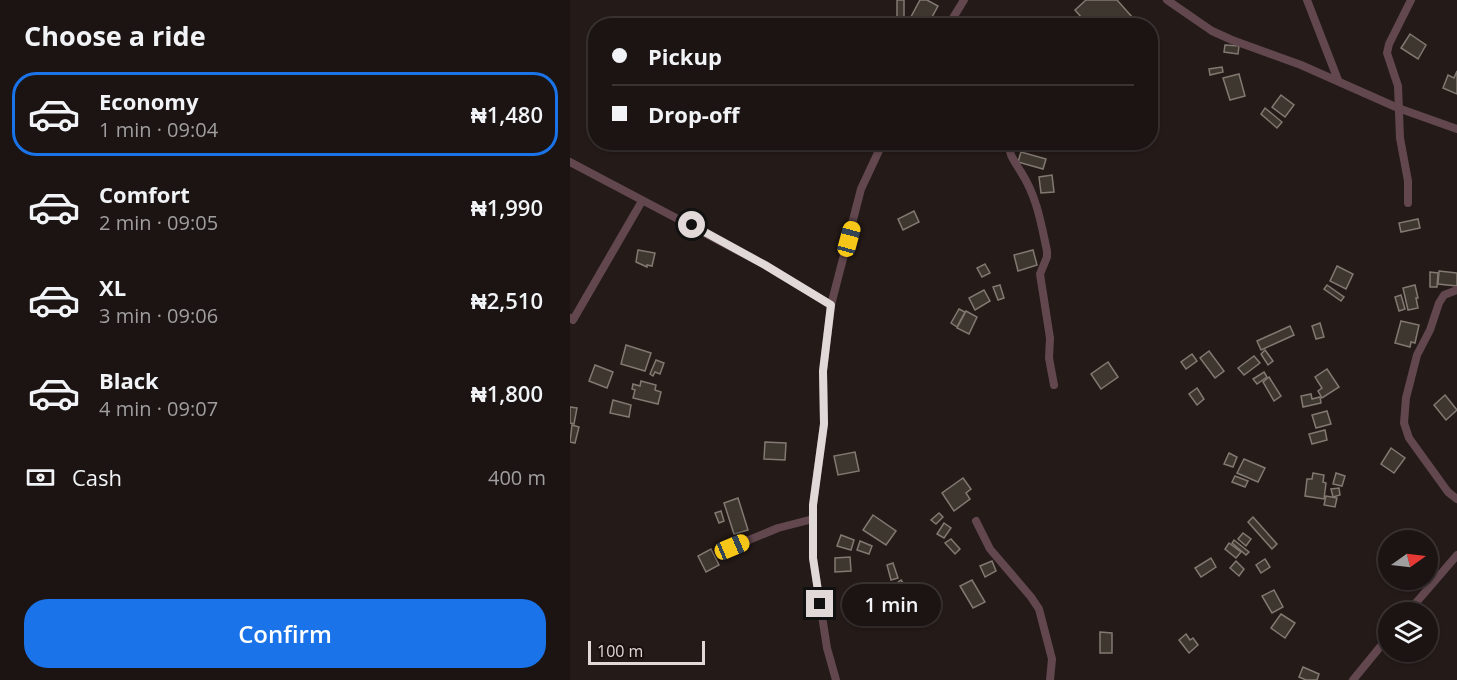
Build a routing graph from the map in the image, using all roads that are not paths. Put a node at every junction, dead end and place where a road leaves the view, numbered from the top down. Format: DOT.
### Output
graph roads {
  1 [pos="964,0"];
  2 [pos="1167,0"];
  3 [pos="1307,0"];
  4 [pos="1411,0"];
  5 [pos="953,18"];
  6 [pos="1338,80"];
  7 [pos="1398,108"];
  8 [pos="1457,129"];
  9 [pos="879,150"];
  10 [pos="1009,150"];
  11 [pos="570,162"];
  12 [pos="642,201"];
  13 [pos="1408,203"];
  14 [pos="1457,290"];
  15 [pos="831,305"];
  16 [pos="570,318"];
  17 [pos="1054,385"];
  18 [pos="1457,499"];
  19 [pos="813,519"];
  20 [pos="976,521"];
  21 [pos="732,547"];
  22 [pos="1457,555"];
  23 [pos="1417,602"];
  24 [pos="1378,649"];
  25 [pos="836,680"];
  26 [pos="1050,680"];
  27 [pos="1353,680"];
  1 -- 5 [label="street"];
  2 -- 6 [label="street"];
  3 -- 6 [label="street"];
  4 -- 7 [label="street"];
  6 -- 7 [label="street"];
  7 -- 8 [label="street"];
  7 -- 13 [label="street"];
  9 -- 15 [label="street"];
  10 -- 17 [label="street"];
  11 -- 12 [label="street"];
  12 -- 15 [label="street"];
  12 -- 16 [label="street"];
  14 -- 18 [label="street"];
  15 -- 19 [label="street"];
  19 -- 21 [label="street"];
  19 -- 25 [label="street"];
  20 -- 26 [label="street"];
  22 -- 23 [label="street"];
  24 -- 27 [label="street"];
}
